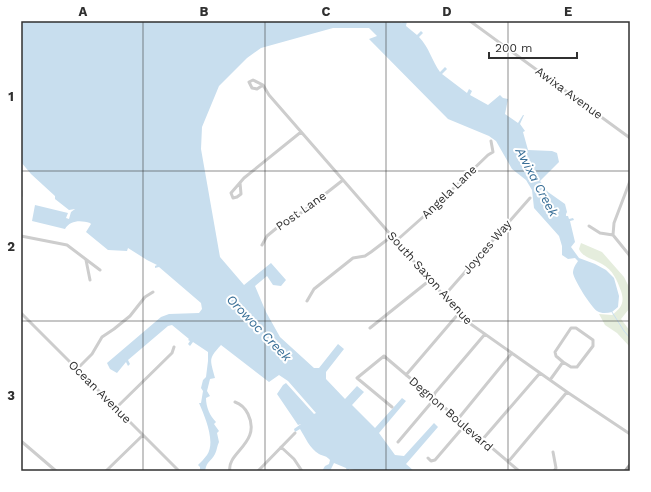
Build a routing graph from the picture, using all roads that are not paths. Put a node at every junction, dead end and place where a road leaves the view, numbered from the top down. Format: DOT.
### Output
graph roads {
  1 [pos="470,21"];
  2 [pos="263,85"];
  3 [pos="301,132"];
  4 [pos="630,138"];
  5 [pos="491,141"];
  6 [pos="343,180"];
  7 [pos="630,181"];
  8 [pos="240,184"];
  9 [pos="21,191"];
  10 [pos="21,196"];
  11 [pos="530,198"];
  12 [pos="589,226"];
  13 [pos="613,235"];
  14 [pos="21,236"];
  15 [pos="392,236"];
  16 [pos="396,241"];
  17 [pos="262,245"];
  18 [pos="628,250"];
  19 [pos="630,256"];
  20 [pos="86,260"];
  21 [pos="100,270"];
  22 [pos="90,280"];
  23 [pos="430,280"];
  24 [pos="153,292"];
  25 [pos="444,296"];
  26 [pos="307,301"];
  27 [pos="459,312"];
  28 [pos="21,313"];
  29 [pos="370,328"];
  30 [pos="485,334"];
  31 [pos="174,347"];
  32 [pos="512,353"];
  33 [pos="563,362"];
  34 [pos="77,369"];
  35 [pos="540,373"];
  36 [pos="406,374"];
  37 [pos="550,380"];
  38 [pos="567,392"];
  39 [pos="433,398"];
  40 [pos="235,402"];
  41 [pos="392,407"];
  42 [pos="116,408"];
  43 [pos="458,419"];
  44 [pos="465,425"];
  45 [pos="295,433"];
  46 [pos="630,434"];
  47 [pos="143,435"];
  48 [pos="482,440"];
  49 [pos="21,441"];
  50 [pos="398,442"];
  51 [pos="281,447"];
  52 [pos="553,452"];
  53 [pos="428,458"];
  54 [pos="508,462"];
  55 [pos="630,466"];
  56 [pos="56,471"];
  57 [pos="108,471"];
  58 [pos="179,471"];
  59 [pos="230,471"];
  60 [pos="258,471"];
  61 [pos="302,471"];
  62 [pos="519,471"];
  63 [pos="554,471"];
  64 [pos="626,471"];
  1 -- 4 [label="street, Awixa Avenue"];
  2 -- 3 [label="street, South Saxon Avenue"];
  3 -- 6 [label="street, South Saxon Avenue"];
  3 -- 8 [label="street"];
  5 -- 16 [label="street, Angela Lane"];
  6 -- 15 [label="street, South Saxon Avenue"];
  6 -- 17 [label="street, Post Lane"];
  7 -- 13 [label="street"];
  8 -- 8 [label="street"];
  9 -- 10 [label="street"];
  11 -- 25 [label="street, Joyces Way"];
  12 -- 13 [label="street"];
  13 -- 18 [label="street"];
  14 -- 20 [label="street"];
  15 -- 16 [label="street, South Saxon Avenue"];
  15 -- 26 [label="street"];
  16 -- 23 [label="street, South Saxon Avenue"];
  18 -- 19 [label="street"];
  20 -- 21 [label="street"];
  20 -- 22 [label="street"];
  23 -- 25 [label="street, South Saxon Avenue"];
  23 -- 29 [label="street"];
  24 -- 34 [label="street"];
  25 -- 27 [label="street, South Saxon Avenue"];
  27 -- 30 [label="street, South Saxon Avenue"];
  27 -- 36 [label="street"];
  28 -- 34 [label="street, Ocean Avenue"];
  30 -- 32 [label="street, South Saxon Avenue"];
  30 -- 39 [label="street"];
  31 -- 42 [label="street"];
  32 -- 35 [label="street, South Saxon Avenue"];
  32 -- 43 [label="street"];
  33 -- 33 [label="street"];
  33 -- 37 [label="street"];
  34 -- 42 [label="street, Ocean Avenue"];
  35 -- 37 [label="street, South Saxon Avenue"];
  35 -- 48 [label="street"];
  36 -- 39 [label="street, Degnon Boulevard"];
  36 -- 41 [label="street, Degnon Boulevard"];
  37 -- 38 [label="street, South Saxon Avenue"];
  38 -- 46 [label="street, South Saxon Avenue"];
  38 -- 54 [label="street"];
  39 -- 43 [label="street, Degnon Boulevard"];
  39 -- 50 [label="street"];
  40 -- 59 [label="street"];
  42 -- 47 [label="street, Ocean Avenue"];
  43 -- 44 [label="street, Degnon Boulevard"];
  44 -- 48 [label="street, Degnon Boulevard"];
  44 -- 53 [label="street"];
  45 -- 51 [label="street"];
  47 -- 57 [label="street"];
  47 -- 58 [label="street, Ocean Avenue"];
  48 -- 54 [label="street, Degnon Boulevard"];
  49 -- 56 [label="street"];
  51 -- 60 [label="street"];
  51 -- 61 [label="street"];
  52 -- 63 [label="street"];
  54 -- 62 [label="street, Degnon Boulevard"];
  55 -- 64 [label="main road"];
}
